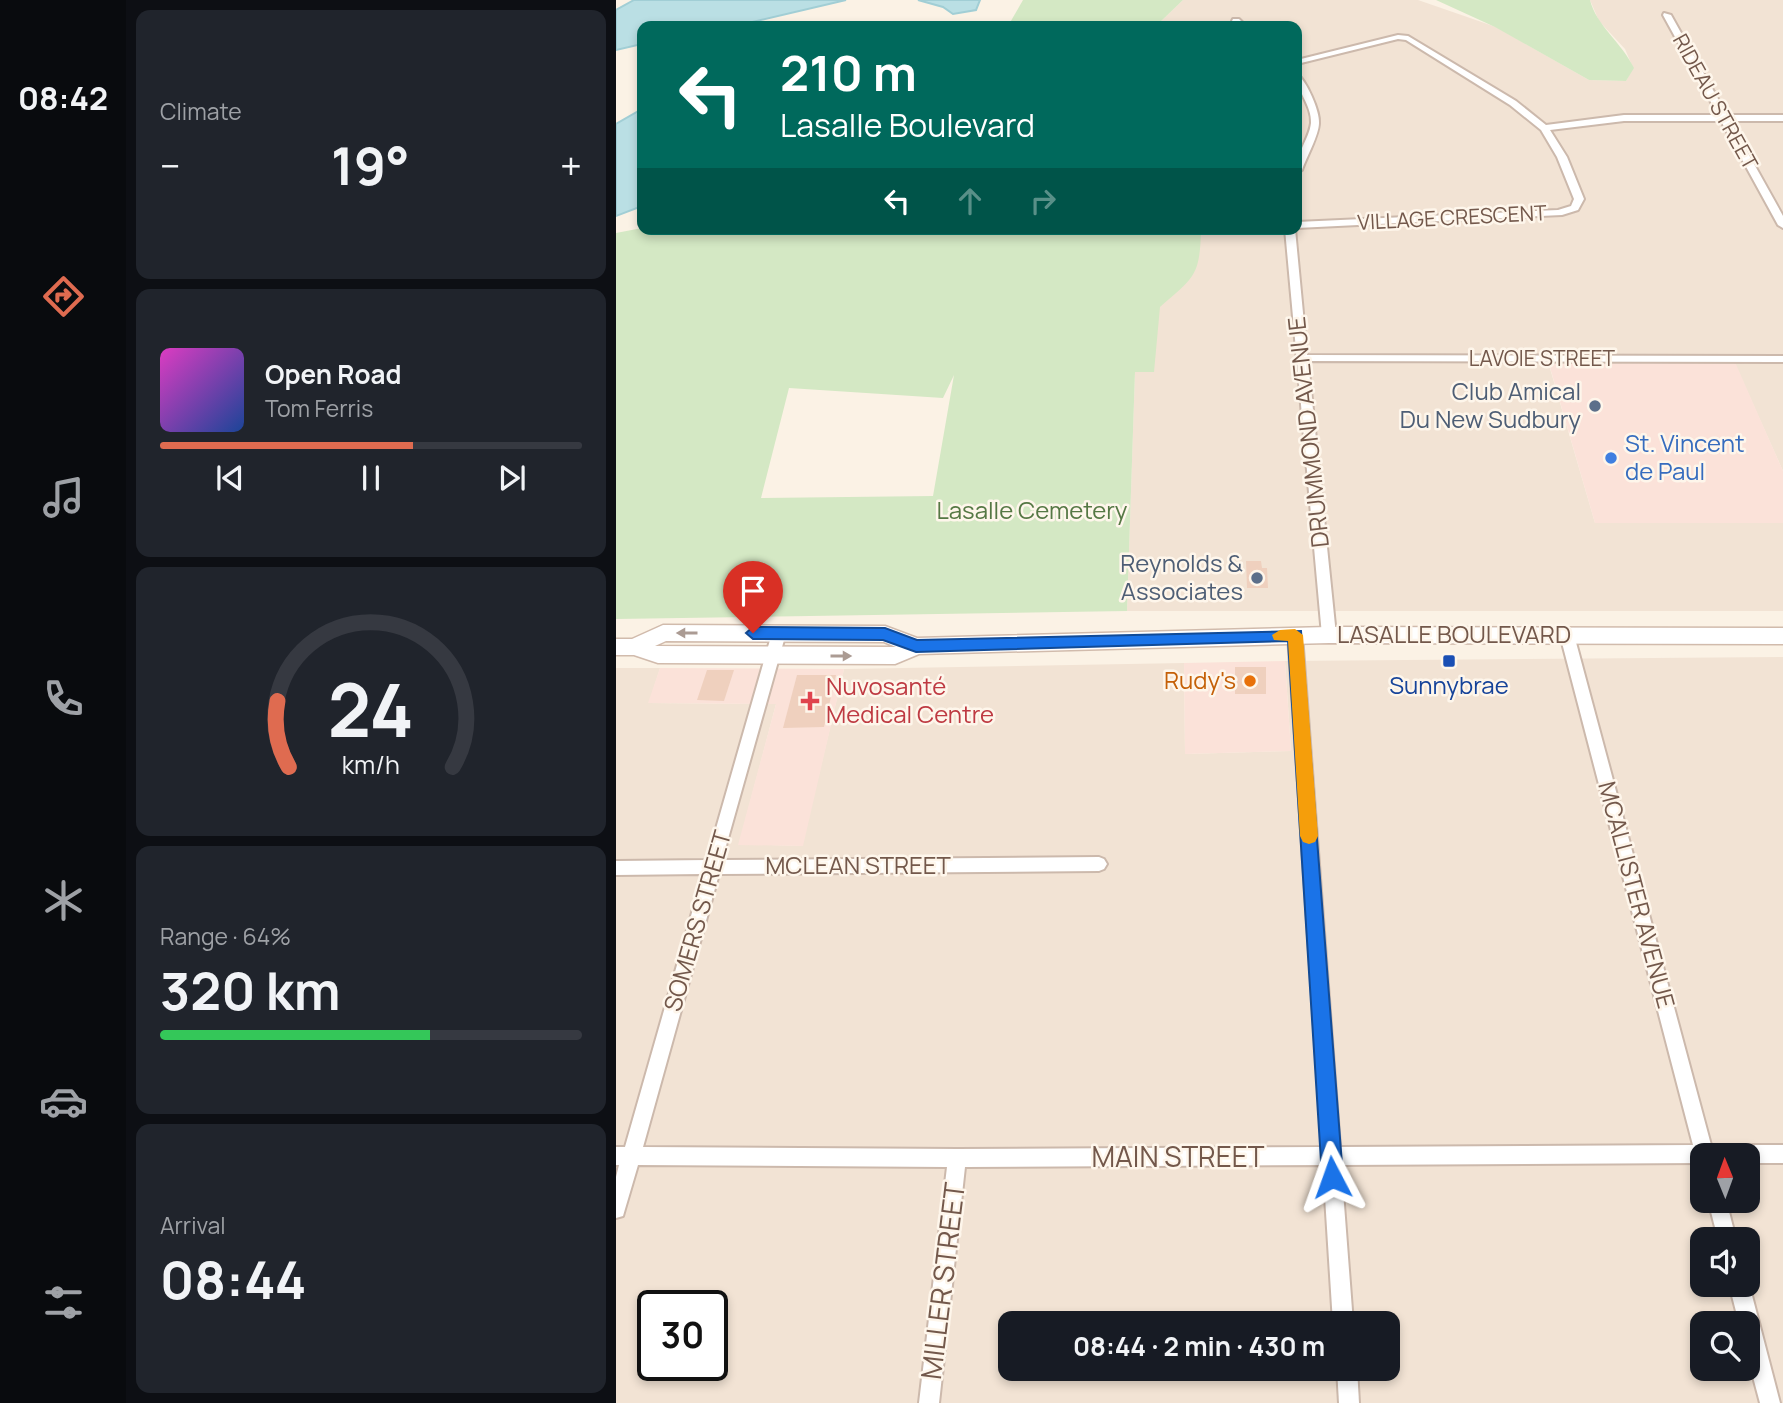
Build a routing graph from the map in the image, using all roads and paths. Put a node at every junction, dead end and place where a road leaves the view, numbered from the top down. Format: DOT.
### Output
graph roads {
  1 [pos="1667,15"];
  2 [pos="1302,61"];
  3 [pos="1302,86"];
  4 [pos="1783,118"];
  5 [pos="1724,119"];
  6 [pos="1544,128"];
  7 [pos="1302,157"];
  8 [pos="1302,225"];
  9 [pos="1783,225"];
  10 [pos="1291,235"];
  11 [pos="1301,358"];
  12 [pos="1783,359"];
  13 [pos="779,633"];
  14 [pos="1295,635"];
  15 [pos="1329,635"];
  16 [pos="1567,635"];
  17 [pos="1783,636"];
  18 [pos="916,646"];
  19 [pos="626,647"];
  20 [pos="773,656"];
  21 [pos="1099,864"];
  22 [pos="713,867"];
  23 [pos="616,868"];
  24 [pos="1702,1143"];
  25 [pos="1760,1154"];
  26 [pos="1783,1154"];
  27 [pos="1690,1155"];
  28 [pos="1331,1156"];
  29 [pos="623,1157"];
  30 [pos="957,1158"];
  31 [pos="616,1209"];
  32 [pos="1742,1297"];
  33 [pos="1342,1311"];
  34 [pos="1348,1381"];
  35 [pos="929,1403"];
  36 [pos="1349,1403"];
  37 [pos="1770,1403"];
  1 -- 5 [label="street, RIDEAU STREET"];
  2 -- 6 [label="street, VILLAGE CRESCENT"];
  3 -- 7 [label="street"];
  4 -- 5 [label="street"];
  5 -- 6 [label="street"];
  5 -- 9 [label="street, RIDEAU STREET"];
  6 -- 8 [label="street, VILLAGE CRESCENT"];
  10 -- 11 [label="street, DRUMMOND AVENUE"];
  11 -- 12 [label="street, LAVOIE STREET"];
  11 -- 15 [label="street, DRUMMOND AVENUE"];
  13 -- 18 [label="main road, LASALLE BOULEVARD"];
  13 -- 19 [label="main road, LASALLE BOULEVARD, one-way"];
  13 -- 20 [label="street, SOMERS STREET"];
  14 -- 15 [label="main road, LASALLE BOULEVARD"];
  14 -- 18 [label="main road, LASALLE BOULEVARD"];
  14 -- 28 [label="street"];
  15 -- 16 [label="main road, LASALLE BOULEVARD"];
  16 -- 17 [label="main road, LASALLE BOULEVARD"];
  16 -- 24 [label="street, MCALLISTER AVENUE"];
  20 -- 18 [label="main road, LASALLE BOULEVARD, one-way"];
  19 -- 20 [label="main road, LASALLE BOULEVARD"];
  20 -- 22 [label="street, SOMERS STREET"];
  21 -- 22 [label="street, MCLEAN STREET"];
  22 -- 23 [label="street, MCLEAN STREET"];
  22 -- 29 [label="street, SOMERS STREET"];
  25 -- 26 [label="street, MAIN STREET"];
  27 -- 28 [label="street, MAIN STREET"];
  28 -- 30 [label="street, MAIN STREET"];
  28 -- 33 [label="street"];
  29 -- 30 [label="street, MAIN STREET"];
  29 -- 31 [label="street, SOMERS STREET"];
  30 -- 35 [label="street, MILLER STREET"];
  32 -- 37 [label="street"];
  34 -- 36 [label="street"];
}
